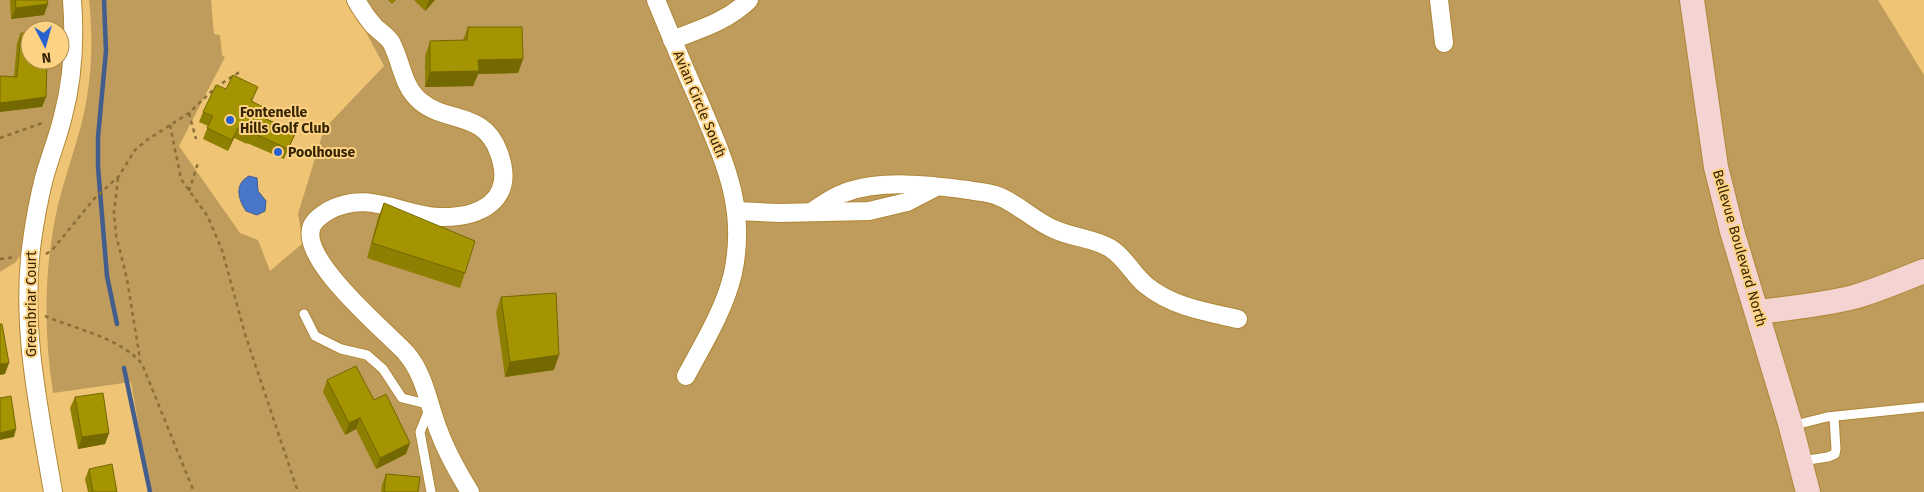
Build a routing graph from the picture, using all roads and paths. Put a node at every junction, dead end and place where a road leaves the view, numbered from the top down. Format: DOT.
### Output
graph roads {
  1 [pos="72,0"];
  2 [pos="356,0"];
  3 [pos="656,0"];
  4 [pos="750,0"];
  5 [pos="1439,0"];
  6 [pos="1692,0"];
  7 [pos="672,40"];
  8 [pos="1444,43"];
  9 [pos="241,71"];
  10 [pos="189,113"];
  11 [pos="62,122"];
  12 [pos="170,125"];
  13 [pos="0,138"];
  14 [pos="196,139"];
  15 [pos="198,164"];
  16 [pos="119,176"];
  17 [pos="189,191"];
  18 [pos="737,211"];
  19 [pos="31,257"];
  20 [pos="1924,271"];
  21 [pos="29,308"];
  22 [pos="1758,312"];
  23 [pos="304,314"];
  24 [pos="1238,319"];
  25 [pos="140,361"];
  26 [pos="686,376"];
  27 [pos="430,405"];
  28 [pos="1924,407"];
  29 [pos="1834,416"];
  30 [pos="1791,426"];
  31 [pos="1800,461"];
  32 [pos="53,492"];
  33 [pos="194,492"];
  34 [pos="298,492"];
  35 [pos="431,492"];
  36 [pos="470,492"];
  37 [pos="1808,492"];
  1 -- 11 [label="street, Greenbriar Court"];
  2 -- 27 [label="street"];
  3 -- 7 [label="street, Avian Circle South"];
  4 -- 7 [label="street"];
  5 -- 8 [label="street"];
  6 -- 22 [label="main road, Bellevue Boulevard North"];
  7 -- 18 [label="street, Avian Circle South"];
  9 -- 10 [label="path"];
  10 -- 12 [label="path"];
  10 -- 14 [label="path"];
  11 -- 13 [label="path"];
  11 -- 19 [label="street, Greenbriar Court"];
  12 -- 16 [label="path"];
  12 -- 17 [label="path"];
  15 -- 17 [label="path"];
  16 -- 19 [label="path"];
  16 -- 25 [label="path"];
  17 -- 34 [label="path"];
  18 -- 24 [label="street"];
  18 -- 26 [label="street, Avian Circle South"];
  19 -- 21 [label="street, Greenbriar Court"];
  20 -- 22 [label="main road"];
  21 -- 25 [label="path"];
  21 -- 32 [label="street, Greenbriar Court"];
  22 -- 30 [label="main road, Bellevue Boulevard North"];
  23 -- 27 [label="lane"];
  25 -- 33 [label="path"];
  27 -- 35 [label="lane"];
  27 -- 36 [label="street"];
  28 -- 29 [label="lane"];
  29 -- 30 [label="lane"];
  29 -- 31 [label="lane"];
  30 -- 31 [label="main road, Bellevue Boulevard North"];
  31 -- 37 [label="main road, Bellevue Boulevard North"];
}
